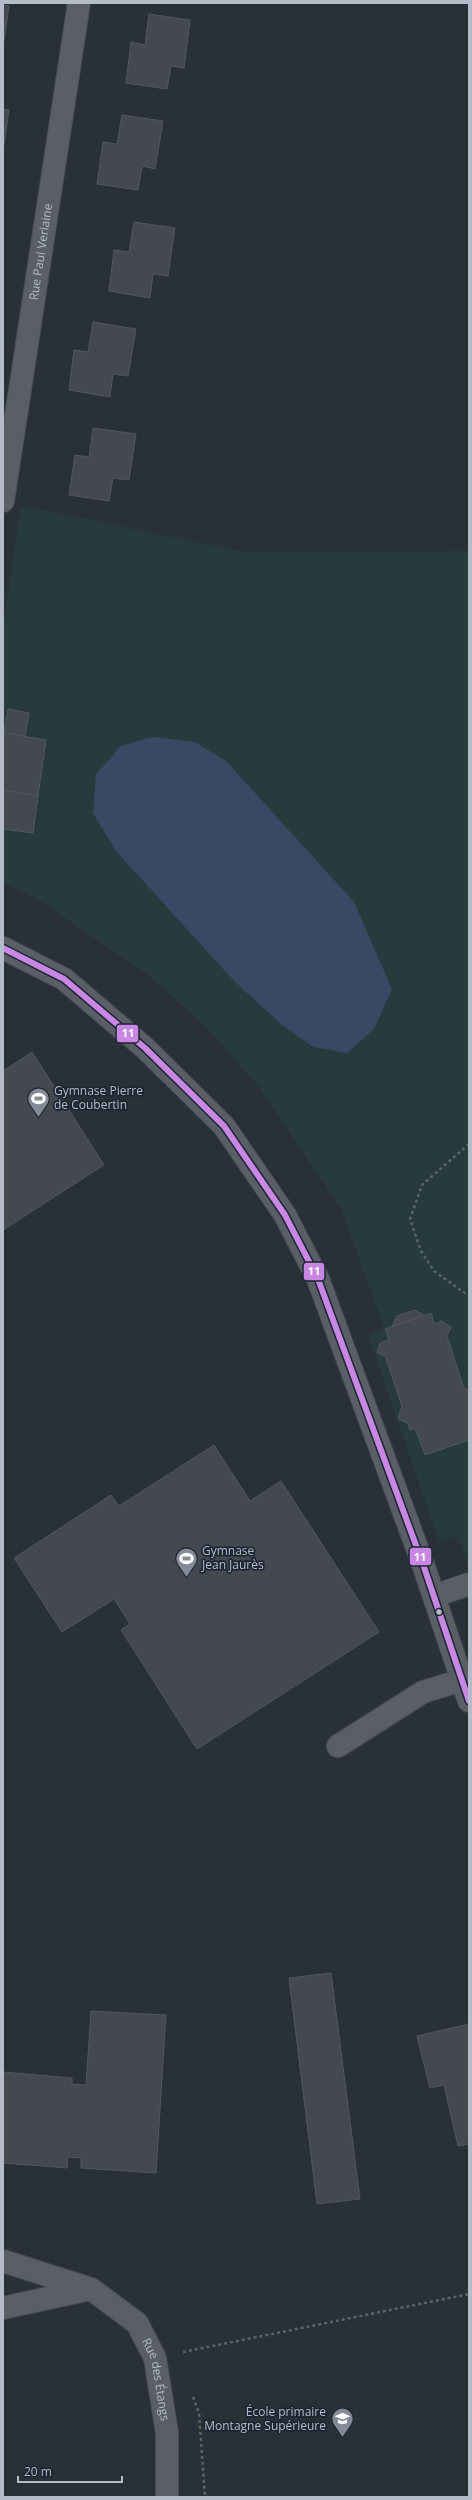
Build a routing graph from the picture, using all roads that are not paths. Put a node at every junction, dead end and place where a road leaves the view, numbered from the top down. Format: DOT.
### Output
graph roads {
  1 [pos="79,3"];
  2 [pos="3,501"];
  3 [pos="3,948"];
  4 [pos="469,1584"];
  5 [pos="434,1596"];
  6 [pos="462,1680"];
  7 [pos="469,1701"];
  8 [pos="338,1746"];
  9 [pos="3,2261"];
  10 [pos="91,2289"];
  11 [pos="3,2308"];
  12 [pos="167,2497"];
  1 -- 2 [label="street, Rue Paul Verlaine"];
  3 -- 5 [label="street"];
  4 -- 5 [label="street"];
  5 -- 6 [label="street"];
  6 -- 7 [label="street"];
  6 -- 8 [label="street"];
  9 -- 10 [label="street, Rue des Étangs"];
  10 -- 11 [label="street"];
  10 -- 12 [label="street, Rue des Étangs"];
}
